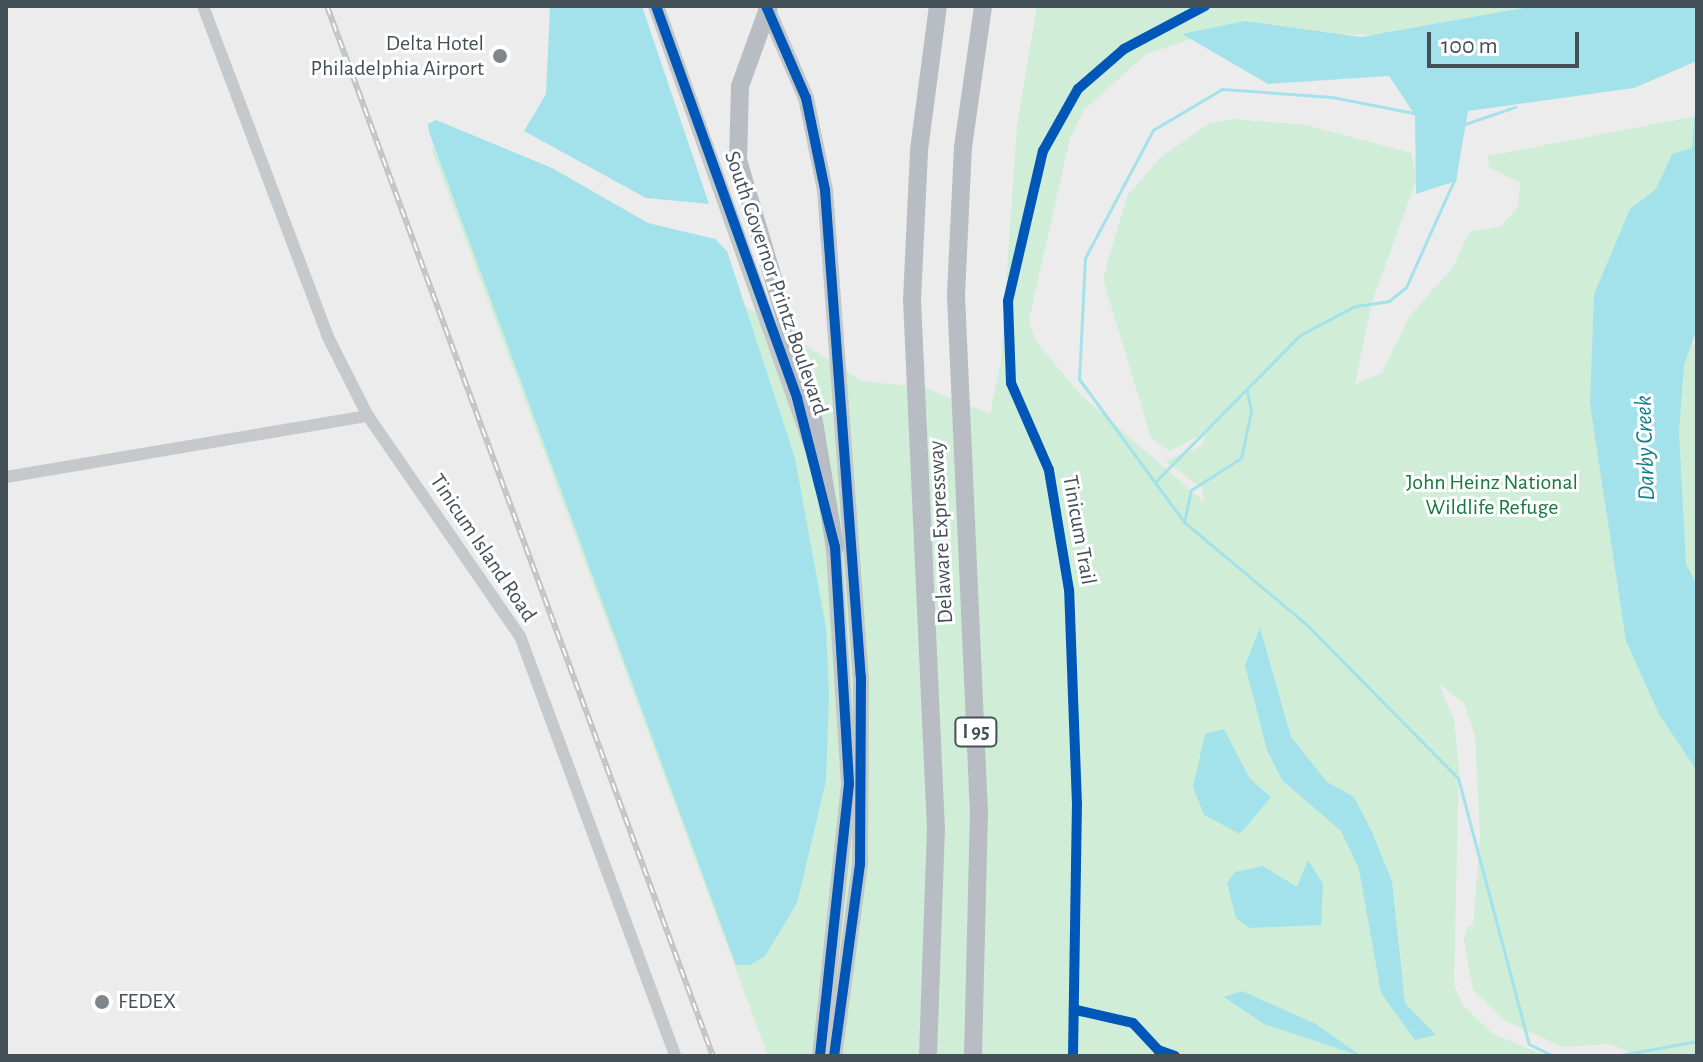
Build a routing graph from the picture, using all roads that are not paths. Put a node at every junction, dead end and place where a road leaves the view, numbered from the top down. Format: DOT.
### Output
graph roads {
  1 [pos="203,6"];
  2 [pos="656,6"];
  3 [pos="768,6"];
  4 [pos="938,6"];
  5 [pos="983,6"];
  6 [pos="368,416"];
  7 [pos="6,477"];
  8 [pos="835,547"];
  9 [pos="675,1056"];
  10 [pos="820,1056"];
  11 [pos="834,1056"];
  12 [pos="928,1056"];
  13 [pos="973,1056"];
  1 -- 6 [label="street, Tinicum Island Road"];
  2 -- 8 [label="main road, South Governor Printz Boulevard"];
  3 -- 8 [label="highway"];
  3 -- 11 [label="main road"];
  4 -- 12 [label="highway, Delaware Expressway / I 95"];
  5 -- 13 [label="highway, Delaware Expressway / I 95"];
  6 -- 7 [label="street"];
  6 -- 9 [label="street, Tinicum Island Road"];
  8 -- 10 [label="main road, South Governor Printz Boulevard"];
}
